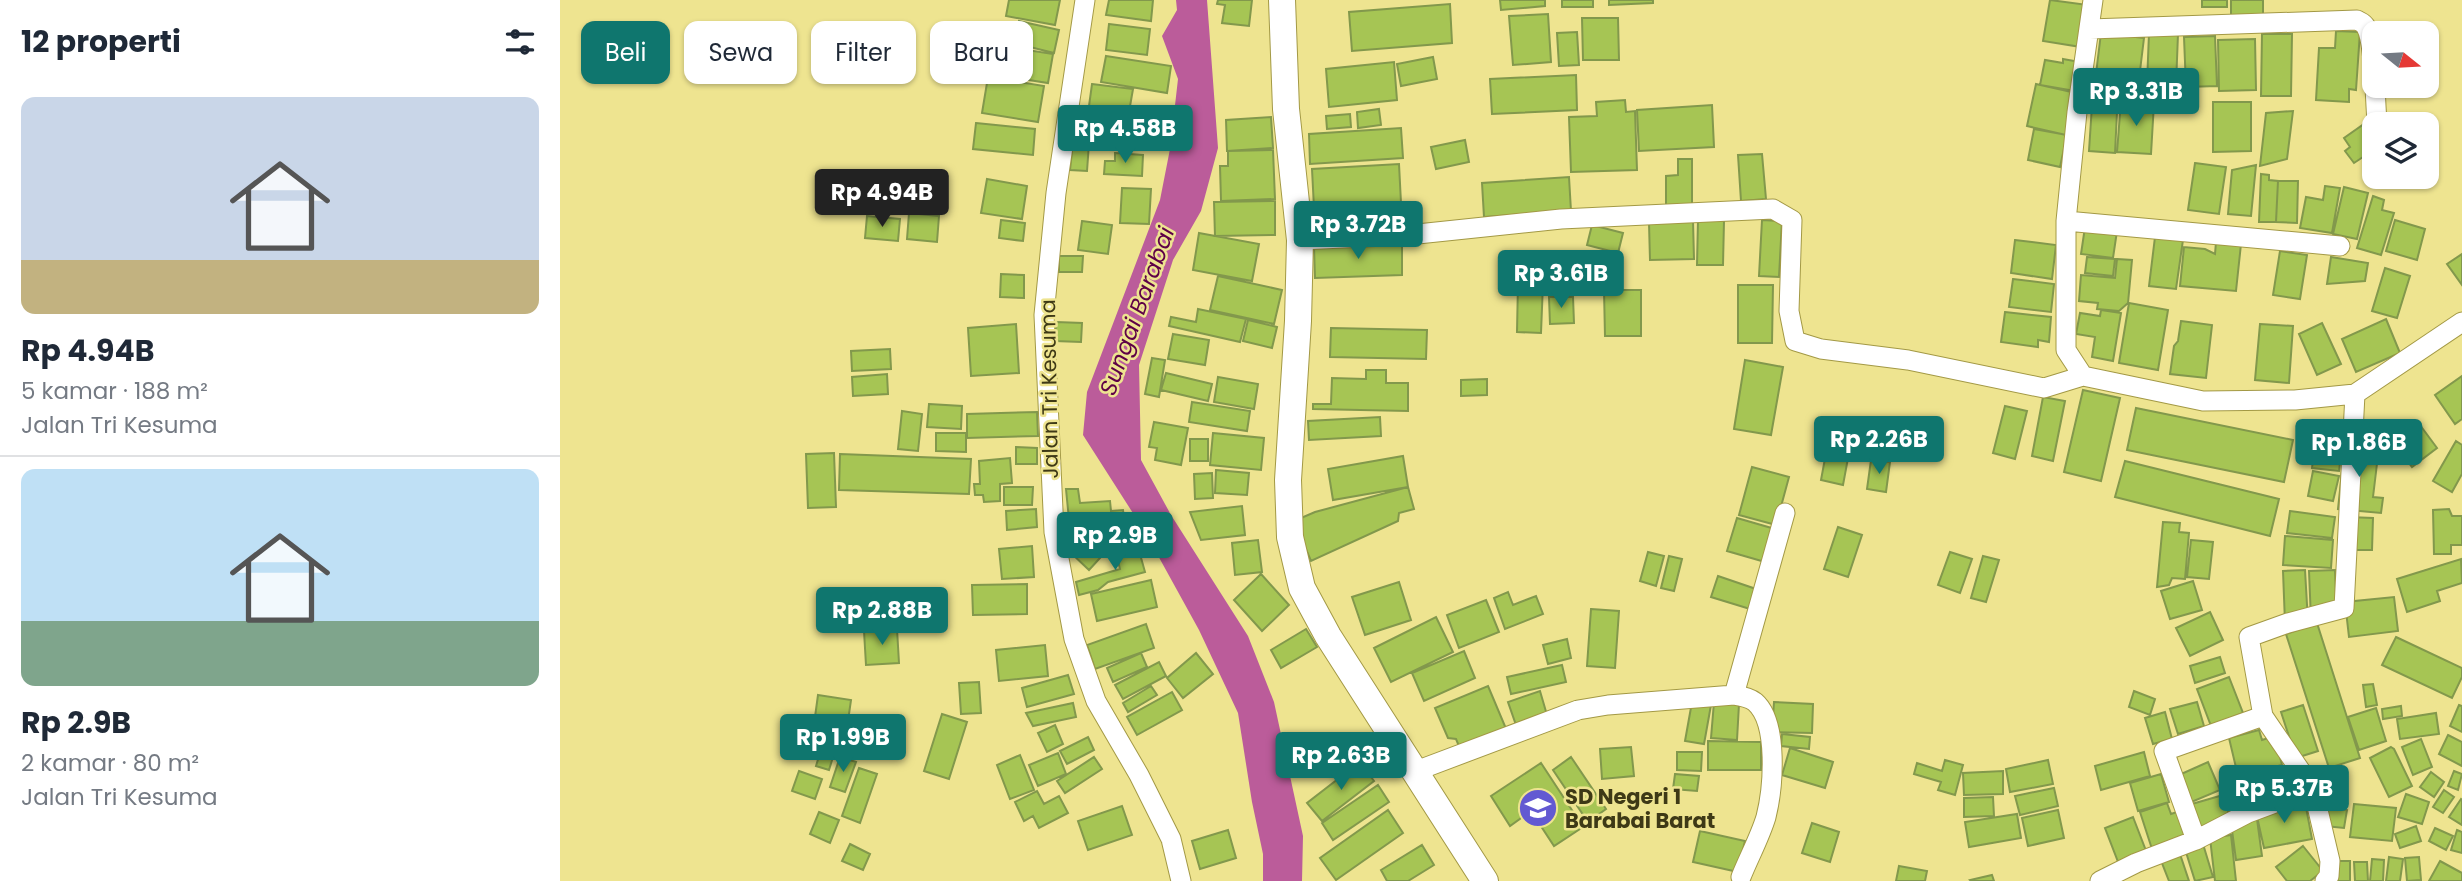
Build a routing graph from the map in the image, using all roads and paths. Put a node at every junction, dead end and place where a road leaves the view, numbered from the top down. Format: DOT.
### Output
graph roads {
  1 [pos="1085,0"];
  2 [pos="1282,0"];
  3 [pos="2093,0"];
  4 [pos="2090,29"];
  5 [pos="2376,112"];
  6 [pos="2066,221"];
  7 [pos="1300,240"];
  8 [pos="2340,247"];
  9 [pos="2462,322"];
  10 [pos="2083,376"];
  11 [pos="2355,394"];
  12 [pos="1785,513"];
  13 [pos="1734,695"];
  14 [pos="2263,716"];
  15 [pos="1416,771"];
  16 [pos="2313,789"];
  17 [pos="2196,840"];
  18 [pos="1741,877"];
  19 [pos="1181,881"];
  20 [pos="1485,881"];
  21 [pos="2100,881"];
  22 [pos="2325,881"];
  1 -- 19 [label="street, Jalan Tri Kesuma"];
  2 -- 7 [label="main road"];
  3 -- 4 [label="street"];
  4 -- 5 [label="street"];
  4 -- 6 [label="street"];
  6 -- 8 [label="street"];
  6 -- 10 [label="street"];
  7 -- 10 [label="street"];
  7 -- 15 [label="main road"];
  9 -- 11 [label="street"];
  10 -- 11 [label="street"];
  11 -- 14 [label="street"];
  12 -- 13 [label="street"];
  13 -- 15 [label="street"];
  13 -- 18 [label="street"];
  14 -- 16 [label="street"];
  14 -- 17 [label="street"];
  15 -- 20 [label="main road"];
  16 -- 17 [label="street"];
  16 -- 22 [label="street"];
  17 -- 21 [label="street"];
}
